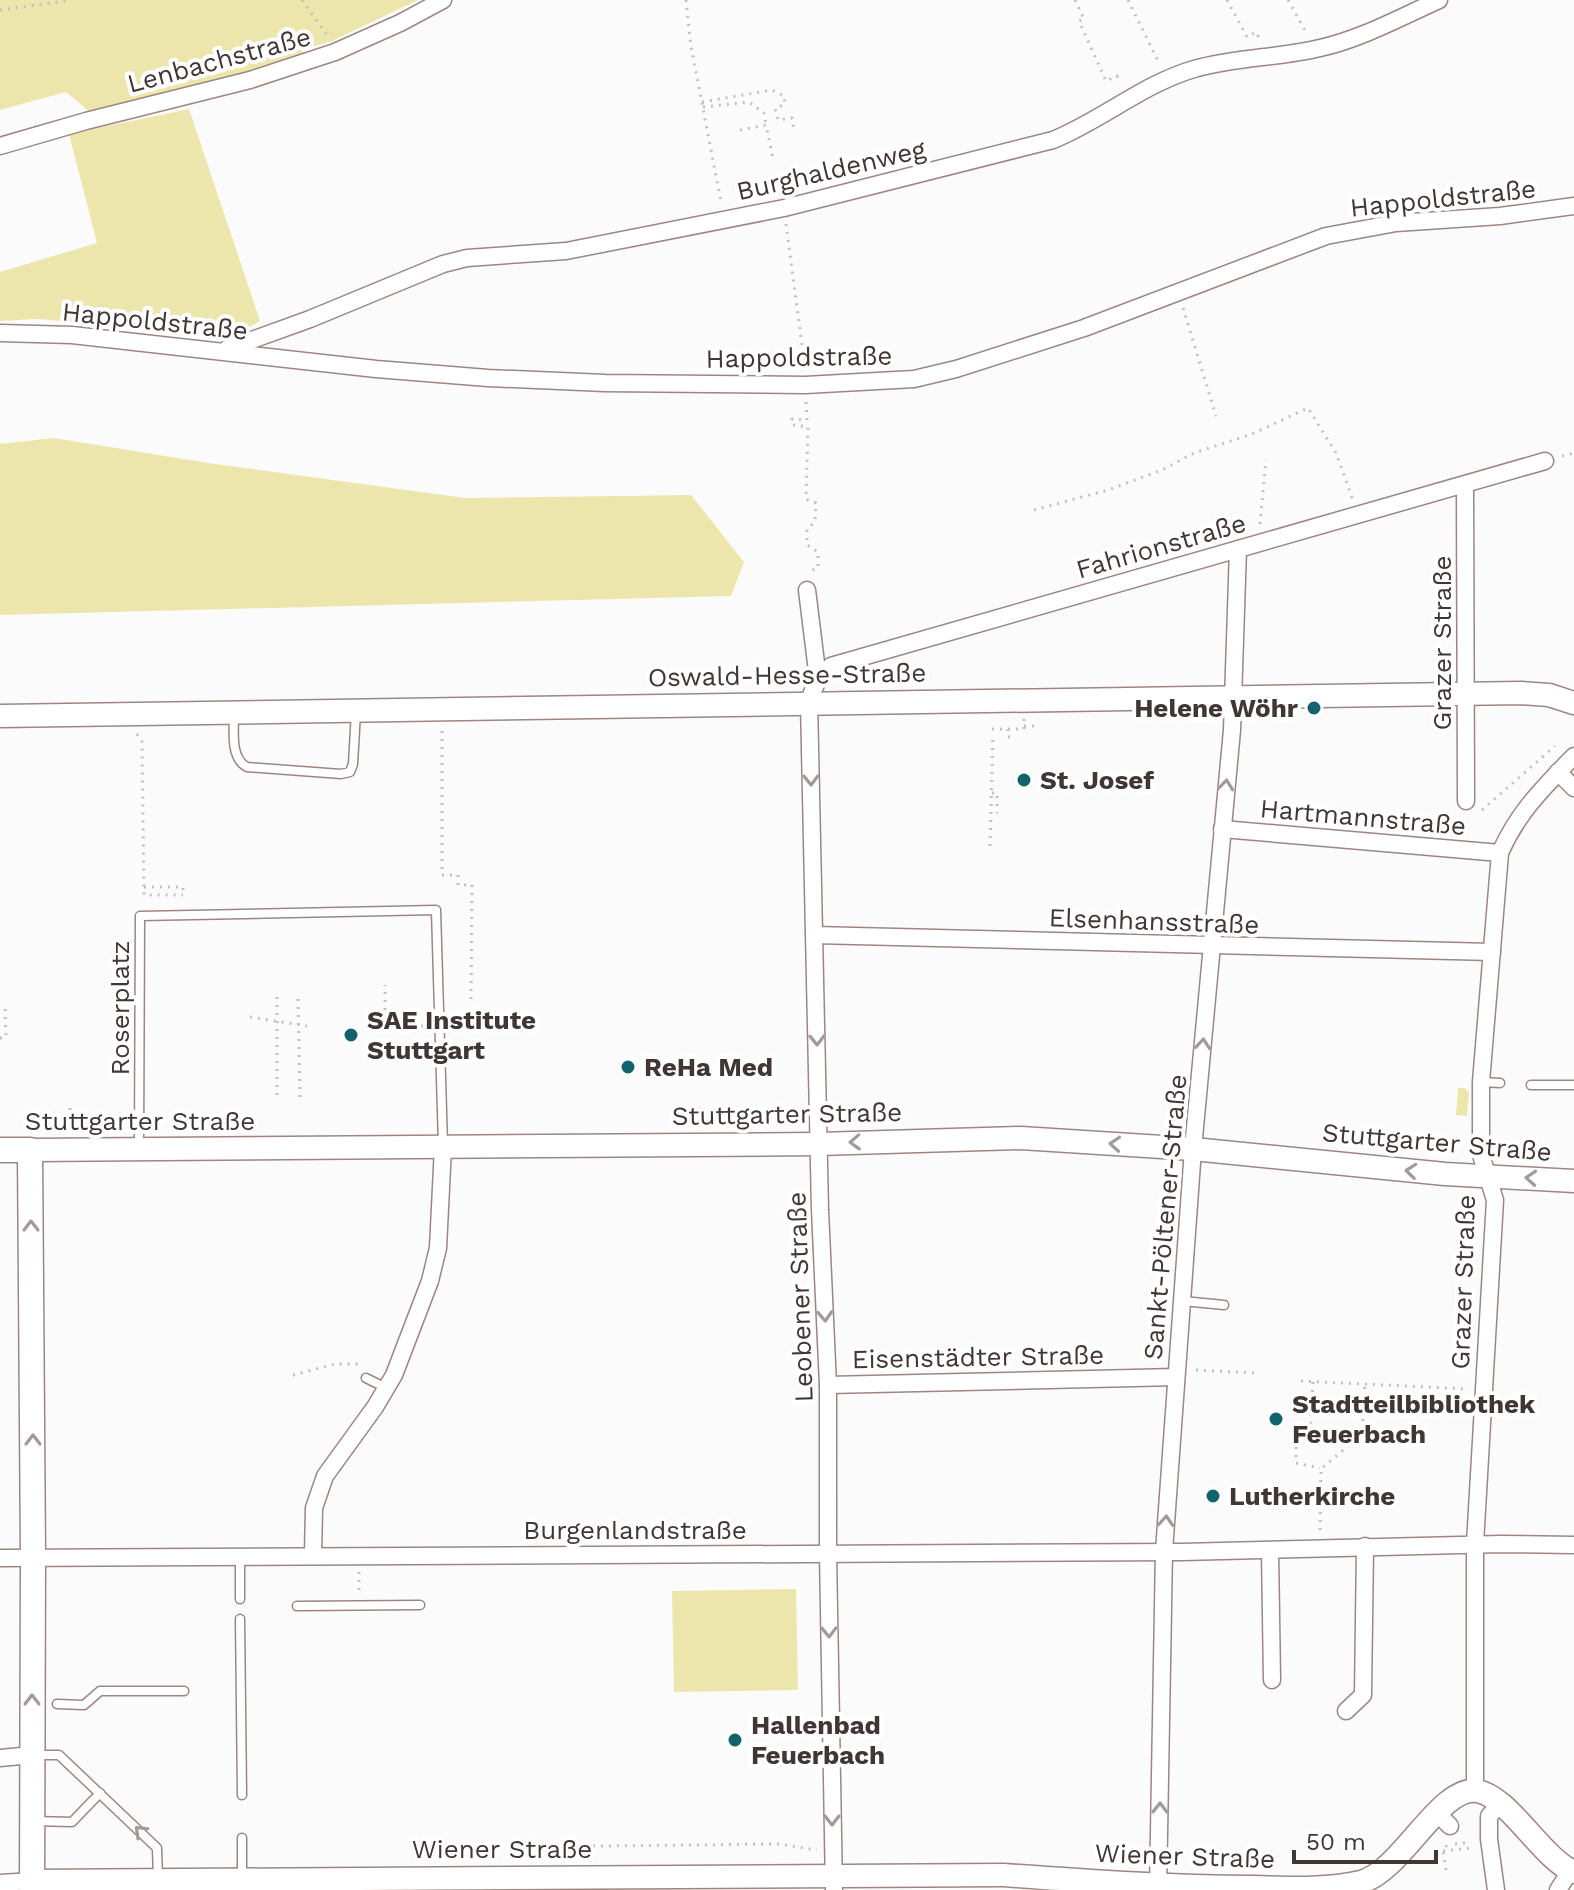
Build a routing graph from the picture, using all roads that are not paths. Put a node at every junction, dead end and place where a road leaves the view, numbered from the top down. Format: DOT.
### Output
graph roads {
  1 [pos="443,0"];
  2 [pos="1439,0"];
  3 [pos="0,146"];
  4 [pos="1574,206"];
  5 [pos="0,333"];
  6 [pos="223,351"];
  7 [pos="1545,461"];
  8 [pos="1465,486"];
  9 [pos="1238,549"];
  10 [pos="807,590"];
  11 [pos="818,679"];
  12 [pos="1467,694"];
  13 [pos="1233,699"];
  14 [pos="809,702"];
  15 [pos="1574,703"];
  16 [pos="356,712"];
  17 [pos="234,713"];
  18 [pos="0,716"];
  19 [pos="1574,756"];
  20 [pos="1558,772"];
  21 [pos="1574,788"];
  22 [pos="1466,801"];
  23 [pos="1222,829"];
  24 [pos="1500,853"];
  25 [pos="814,935"];
  26 [pos="1213,947"];
  27 [pos="1492,952"];
  28 [pos="1481,1082"];
  29 [pos="1500,1083"];
  30 [pos="1531,1085"];
  31 [pos="1574,1085"];
  32 [pos="819,1144"];
  33 [pos="443,1147"];
  34 [pos="139,1148"];
  35 [pos="1193,1149"];
  36 [pos="0,1150"];
  37 [pos="30,1150"];
  38 [pos="1489,1176"];
  39 [pos="1574,1181"];
  40 [pos="1182,1301"];
  41 [pos="1224,1305"];
  42 [pos="1177,1373"];
  43 [pos="366,1378"];
  44 [pos="828,1385"];
  45 [pos="387,1389"];
  46 [pos="1475,1544"];
  47 [pos="1574,1545"];
  48 [pos="1365,1546"];
  49 [pos="1164,1551"];
  50 [pos="1270,1551"];
  51 [pos="313,1554"];
  52 [pos="828,1554"];
  53 [pos="240,1555"];
  54 [pos="33,1557"];
  55 [pos="0,1558"];
  56 [pos="240,1599"];
  57 [pos="420,1605"];
  58 [pos="297,1606"];
  59 [pos="240,1619"];
  60 [pos="1272,1680"];
  61 [pos="184,1691"];
  62 [pos="57,1704"];
  63 [pos="1346,1711"];
  64 [pos="32,1755"];
  65 [pos="0,1758"];
  66 [pos="1475,1790"];
  67 [pos="100,1793"];
  68 [pos="242,1795"];
  69 [pos="1500,1804"];
  70 [pos="32,1821"];
  71 [pos="242,1838"];
  72 [pos="1004,1875"];
  73 [pos="1567,1878"];
  74 [pos="242,1879"];
  75 [pos="158,1880"];
  76 [pos="834,1882"];
  77 [pos="0,1883"];
  78 [pos="601,1883"];
  79 [pos="279,1885"];
  80 [pos="32,1886"];
  81 [pos="1155,1889"];
  82 [pos="1029,1890"];
  83 [pos="1496,1890"];
  1 -- 3 [label="street, Lenbachstraße"];
  2 -- 6 [label="street, Burghaldenweg"];
  4 -- 6 [label="street, Happoldstraße"];
  5 -- 6 [label="street, Happoldstraße"];
  7 -- 8 [label="street, Fahrionstraße"];
  8 -- 9 [label="street, Fahrionstraße"];
  8 -- 12 [label="street, Grazer Straße"];
  9 -- 11 [label="street, Fahrionstraße"];
  9 -- 13 [label="street, Sankt-Pöltener-Straße"];
  10 -- 11 [label="street"];
  11 -- 14 [label="street"];
  12 -- 13 [label="street, Oswald-Hesse-Straße"];
  12 -- 15 [label="street, Oswald-Hesse-Straße"];
  12 -- 22 [label="street, Grazer Straße"];
  13 -- 14 [label="street, Oswald-Hesse-Straße"];
  23 -- 13 [label="street, Sankt-Pöltener-Straße, one-way"];
  14 -- 16 [label="street, Oswald-Hesse-Straße"];
  14 -- 25 [label="street, Leobener Straße, one-way"];
  16 -- 17 [label="street, Oswald-Hesse-Straße"];
  16 -- 17 [label="lane"];
  17 -- 18 [label="street, Oswald-Hesse-Straße"];
  19 -- 20 [label="street, Grazer Straße"];
  20 -- 21 [label="street"];
  20 -- 24 [label="street, Grazer Straße"];
  23 -- 24 [label="street, Hartmannstraße"];
  23 -- 26 [label="street, Sankt-Pöltener-Straße"];
  24 -- 27 [label="street, Grazer Straße"];
  25 -- 26 [label="street, Elsenhansstraße"];
  25 -- 32 [label="street, Leobener Straße, one-way"];
  26 -- 27 [label="street, Elsenhansstraße"];
  35 -- 26 [label="street, Sankt-Pöltener-Straße, one-way"];
  27 -- 28 [label="street, Grazer Straße"];
  28 -- 29 [label="lane"];
  28 -- 38 [label="street, Grazer Straße"];
  30 -- 31 [label="lane"];
  32 -- 33 [label="street, Stuttgarter Straße"];
  35 -- 32 [label="street, Stuttgarter Straße, one-way"];
  32 -- 44 [label="street, Leobener Straße, one-way"];
  33 -- 34 [label="street, Stuttgarter Straße"];
  33 -- 34 [label="lane, Roserplatz"];
  33 -- 45 [label="street"];
  34 -- 37 [label="street, Stuttgarter Straße"];
  38 -- 35 [label="street, Stuttgarter Straße, one-way"];
  35 -- 40 [label="street, Sankt-Pöltener-Straße"];
  36 -- 37 [label="main road, Stuttgarter Straße"];
  54 -- 37 [label="main road, one-way"];
  39 -- 38 [label="street, Stuttgarter Straße, one-way"];
  38 -- 46 [label="street, Grazer Straße"];
  40 -- 41 [label="lane"];
  40 -- 42 [label="street, Sankt-Pöltener-Straße"];
  42 -- 44 [label="street, Eisenstädter Straße"];
  49 -- 42 [label="street, Sankt-Pöltener-Straße, one-way"];
  43 -- 45 [label="lane"];
  44 -- 52 [label="street, Leobener Straße"];
  45 -- 51 [label="street"];
  46 -- 47 [label="street, Burgenlandstraße"];
  46 -- 48 [label="street, Burgenlandstraße"];
  46 -- 66 [label="street, Grazer Straße"];
  48 -- 50 [label="street, Burgenlandstraße"];
  48 -- 63 [label="street"];
  49 -- 50 [label="street, Burgenlandstraße"];
  49 -- 52 [label="street, Burgenlandstraße"];
  81 -- 49 [label="street, Sankt-Pöltener-Straße, one-way"];
  50 -- 60 [label="street"];
  51 -- 52 [label="street, Burgenlandstraße"];
  51 -- 53 [label="street, Burgenlandstraße"];
  52 -- 76 [label="street, Leobener Straße, one-way"];
  53 -- 54 [label="street, Burgenlandstraße"];
  53 -- 56 [label="lane"];
  54 -- 55 [label="street, Burgenlandstraße"];
  64 -- 54 [label="main road, one-way"];
  57 -- 58 [label="lane"];
  59 -- 68 [label="lane"];
  61 -- 62 [label="lane"];
  64 -- 65 [label="street"];
  64 -- 67 [label="lane"];
  64 -- 70 [label="main road"];
  66 -- 69 [label="street"];
  66 -- 81 [label="street, Wiener Straße"];
  67 -- 70 [label="lane"];
  75 -- 67 [label="lane, one-way"];
  69 -- 73 [label="street"];
  69 -- 83 [label="street"];
  70 -- 80 [label="main road"];
  71 -- 74 [label="lane"];
  72 -- 76 [label="street, Wiener Straße"];
  72 -- 81 [label="street, Wiener Straße"];
  72 -- 82 [label="street"];
  74 -- 75 [label="street, Wiener Straße"];
  74 -- 79 [label="street, Wiener Straße"];
  75 -- 80 [label="street, Wiener Straße"];
  76 -- 78 [label="street, Wiener Straße"];
  77 -- 80 [label="street, Wiener Straße"];
  78 -- 79 [label="street, Wiener Straße"];
}
